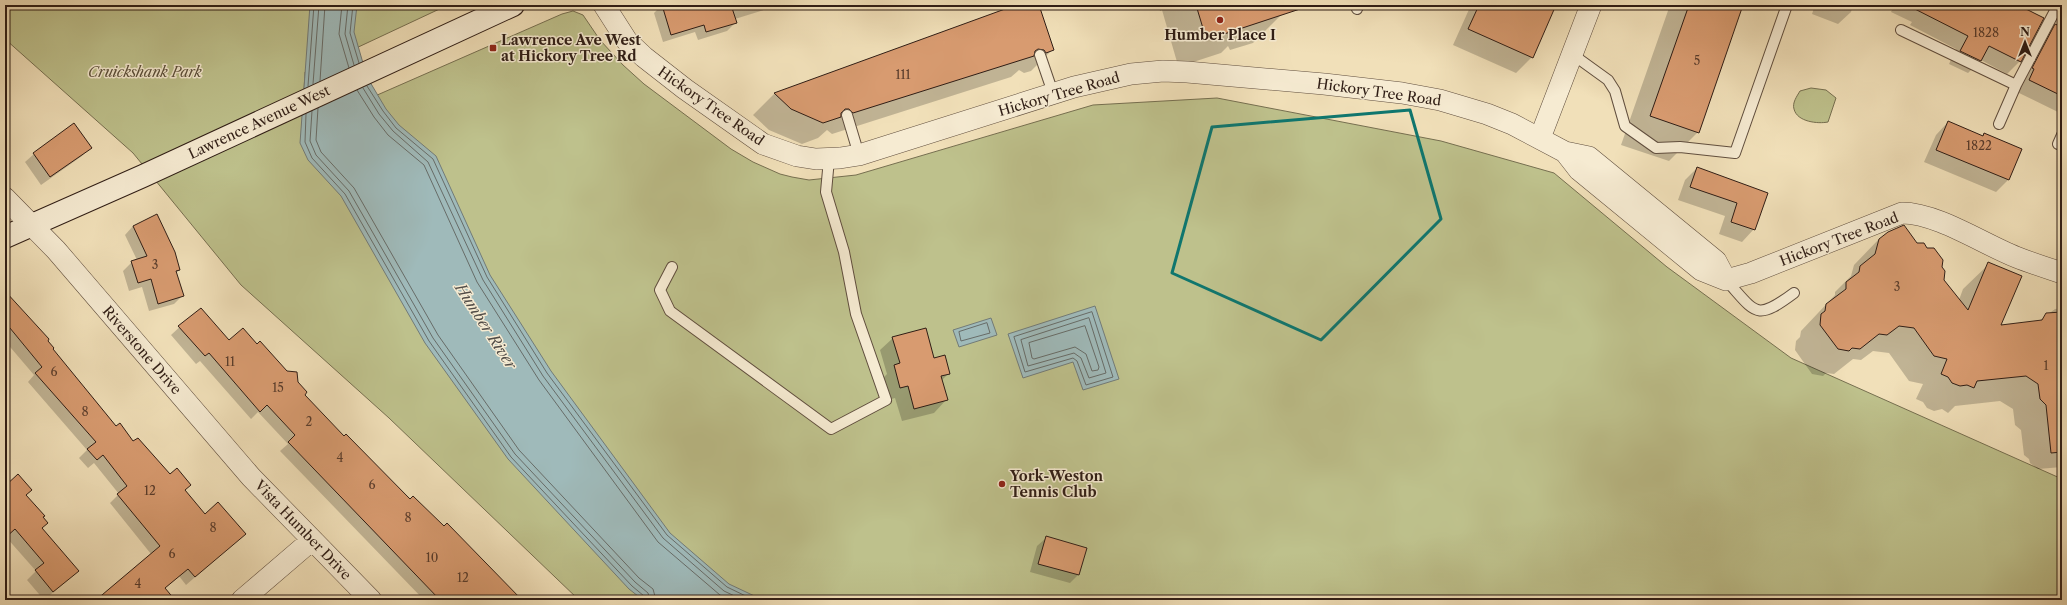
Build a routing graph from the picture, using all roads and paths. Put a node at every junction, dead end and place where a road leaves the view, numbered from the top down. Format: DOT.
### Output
graph roads {
  1 [pos="513,5"];
  2 [pos="604,5"];
  3 [pos="1591,5"];
  4 [pos="1787,5"];
  5 [pos="2058,5"];
  6 [pos="1901,30"];
  7 [pos="1040,54"];
  8 [pos="1572,54"];
  9 [pos="2016,85"];
  10 [pos="1053,93"];
  11 [pos="847,115"];
  12 [pos="1998,124"];
  13 [pos="1540,138"];
  14 [pos="859,154"];
  15 [pos="830,159"];
  16 [pos="5,198"];
  17 [pos="32,225"];
  18 [pos="5,237"];
  19 [pos="672,267"];
  20 [pos="2062,273"];
  21 [pos="1726,280"];
  22 [pos="1794,293"];
  23 [pos="251,477"];
  24 [pos="312,540"];
  25 [pos="242,600"];
  26 [pos="371,600"];
  1 -- 17 [label="main road, Lawrence Avenue West"];
  2 -- 15 [label="street, Hickory Tree Road"];
  3 -- 8 [label="street"];
  4 -- 8 [label="lane"];
  5 -- 9 [label="lane"];
  6 -- 9 [label="lane"];
  7 -- 10 [label="lane"];
  8 -- 13 [label="street"];
  9 -- 12 [label="lane"];
  10 -- 13 [label="street, Hickory Tree Road"];
  10 -- 14 [label="street, Hickory Tree Road"];
  11 -- 14 [label="lane"];
  13 -- 21 [label="street, Hickory Tree Road"];
  14 -- 15 [label="street, Hickory Tree Road"];
  15 -- 19 [label="lane"];
  16 -- 17 [label="street, Riverstone Drive"];
  17 -- 18 [label="main road, Lawrence Avenue West"];
  17 -- 23 [label="street, Riverstone Drive"];
  20 -- 21 [label="street, Hickory Tree Road"];
  21 -- 22 [label="lane"];
  23 -- 24 [label="street, Vista Humber Drive"];
  24 -- 25 [label="street"];
  24 -- 26 [label="street, Vista Humber Drive"];
}
